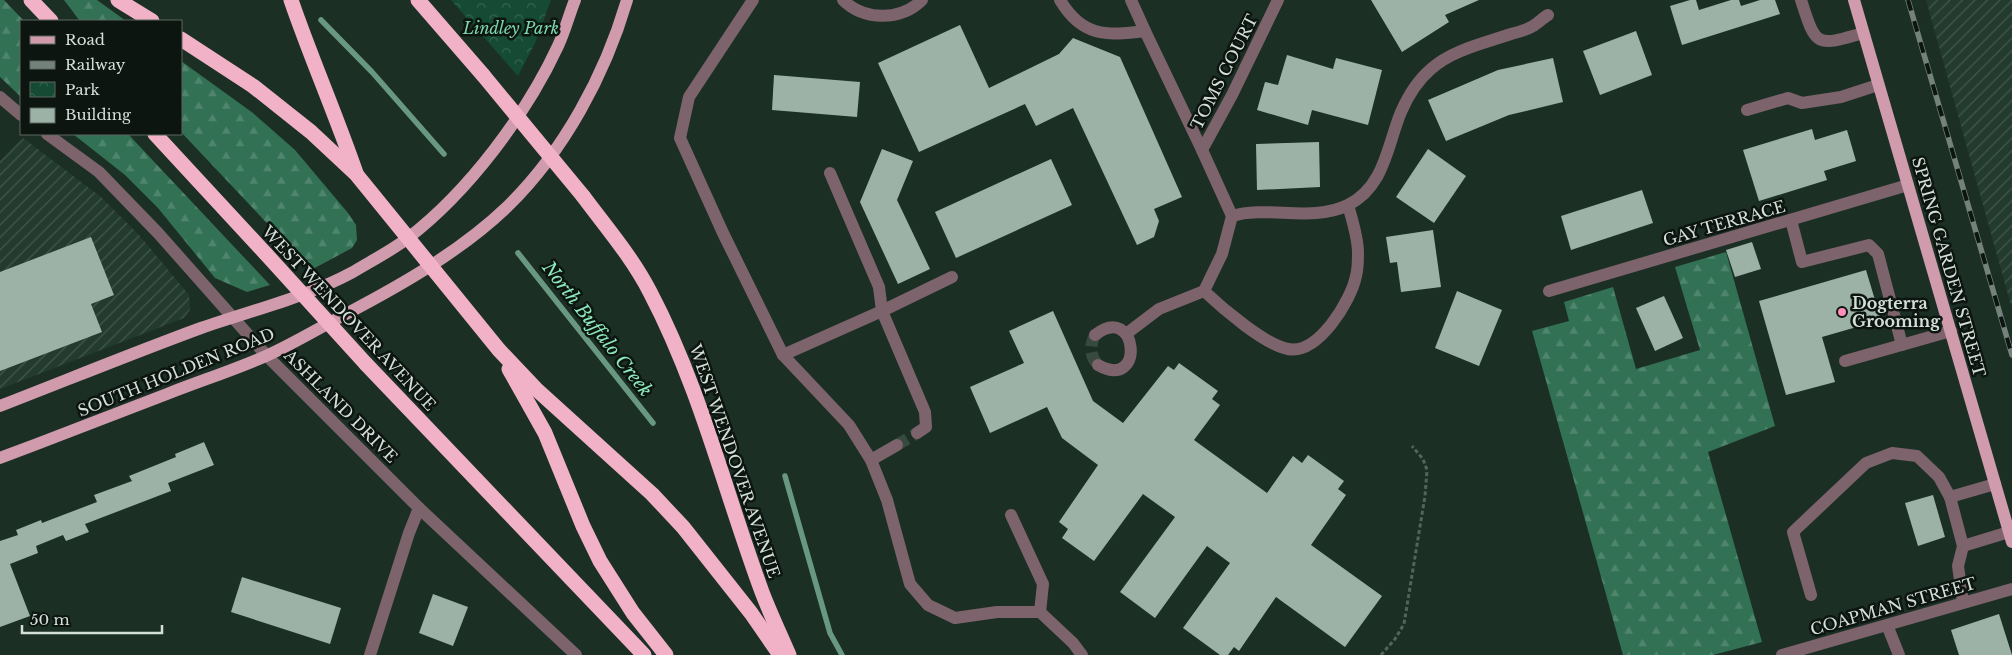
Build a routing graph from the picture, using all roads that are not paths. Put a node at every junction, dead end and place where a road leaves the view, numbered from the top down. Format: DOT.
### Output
graph roads {
  1 [pos="32,0"];
  2 [pos="118,0"];
  3 [pos="291,0"];
  4 [pos="418,0"];
  5 [pos="574,0"];
  6 [pos="627,0"];
  7 [pos="753,0"];
  8 [pos="843,0"];
  9 [pos="922,0"];
  10 [pos="1060,0"];
  11 [pos="1131,0"];
  12 [pos="1278,0"];
  13 [pos="1801,0"];
  14 [pos="1854,0"];
  15 [pos="1548,15"];
  16 [pos="50,20"];
  17 [pos="150,20"];
  18 [pos="1145,31"];
  19 [pos="1863,33"];
  20 [pos="182,40"];
  21 [pos="1878,86"];
  22 [pos="0,97"];
  23 [pos="1747,110"];
  24 [pos="20,114"];
  25 [pos="48,135"];
  26 [pos="156,135"];
  27 [pos="1202,150"];
  28 [pos="830,173"];
  29 [pos="356,174"];
  30 [pos="1908,186"];
  31 [pos="1348,205"];
  32 [pos="1232,216"];
  33 [pos="1791,220"];
  34 [pos="407,238"];
  35 [pos="430,266"];
  36 [pos="952,278"];
  37 [pos="1204,291"];
  38 [pos="1549,291"];
  39 [pos="882,311"];
  40 [pos="232,318"];
  41 [pos="1951,331"];
  42 [pos="1126,334"];
  43 [pos="1095,335"];
  44 [pos="1902,345"];
  45 [pos="498,350"];
  46 [pos="267,356"];
  47 [pos="783,356"];
  48 [pos="1845,361"];
  49 [pos="1098,365"];
  50 [pos="0,406"];
  51 [pos="917,433"];
  52 [pos="897,445"];
  53 [pos="0,458"];
  54 [pos="871,460"];
  55 [pos="1995,484"];
  56 [pos="1950,496"];
  57 [pos="419,508"];
  58 [pos="1011,515"];
  59 [pos="2011,537"];
  60 [pos="1963,546"];
  61 [pos="2012,589"];
  62 [pos="1810,595"];
  63 [pos="1963,602"];
  64 [pos="1040,612"];
  65 [pos="1887,624"];
  66 [pos="370,655"];
  67 [pos="576,655"];
  68 [pos="644,655"];
  69 [pos="666,655"];
  70 [pos="780,655"];
  71 [pos="788,655"];
  72 [pos="1082,655"];
  73 [pos="1782,655"];
  74 [pos="1899,655"];
  1 -- 16 [label="highway"];
  2 -- 17 [label="highway"];
  3 -- 29 [label="highway"];
  4 -- 71 [label="highway, WEST WENDOVER AVENUE, bridge"];
  5 -- 34 [label="main road, SOUTH HOLDEN ROAD"];
  6 -- 35 [label="main road, SOUTH HOLDEN ROAD"];
  7 -- 47 [label="street"];
  8 -- 9 [label="street"];
  10 -- 18 [label="street"];
  11 -- 18 [label="street"];
  12 -- 27 [label="street, TOMS COURT"];
  13 -- 19 [label="street"];
  14 -- 19 [label="main road, SPRING GARDEN STREET"];
  15 -- 31 [label="street"];
  18 -- 27 [label="street"];
  19 -- 21 [label="main road, SPRING GARDEN STREET"];
  20 -- 29 [label="highway"];
  21 -- 23 [label="street"];
  21 -- 30 [label="main road, SPRING GARDEN STREET"];
  22 -- 24 [label="street"];
  25 -- 40 [label="street, ASHLAND DRIVE"];
  26 -- 68 [label="highway, WEST WENDOVER AVENUE, bridge"];
  27 -- 32 [label="street, TOMS COURT"];
  28 -- 39 [label="street"];
  29 -- 34 [label="highway"];
  30 -- 33 [label="street, GAY TERRACE"];
  30 -- 41 [label="main road, SPRING GARDEN STREET"];
  31 -- 32 [label="street"];
  31 -- 37 [label="street"];
  32 -- 37 [label="street"];
  33 -- 38 [label="street, GAY TERRACE"];
  33 -- 44 [label="street"];
  34 -- 35 [label="highway"];
  34 -- 40 [label="main road, SOUTH HOLDEN ROAD"];
  35 -- 45 [label="highway"];
  35 -- 46 [label="main road, SOUTH HOLDEN ROAD"];
  36 -- 39 [label="street"];
  37 -- 42 [label="street"];
  39 -- 47 [label="street"];
  39 -- 51 [label="street"];
  40 -- 46 [label="street, ASHLAND DRIVE"];
  40 -- 50 [label="main road, SOUTH HOLDEN ROAD"];
  41 -- 44 [label="street"];
  41 -- 55 [label="main road, SPRING GARDEN STREET"];
  42 -- 43 [label="street"];
  42 -- 49 [label="street"];
  44 -- 48 [label="street"];
  45 -- 69 [label="highway"];
  45 -- 70 [label="highway"];
  46 -- 53 [label="main road, SOUTH HOLDEN ROAD"];
  46 -- 57 [label="street, ASHLAND DRIVE"];
  47 -- 54 [label="street"];
  52 -- 54 [label="street"];
  54 -- 64 [label="street"];
  55 -- 56 [label="street"];
  55 -- 59 [label="main road, SPRING GARDEN STREET"];
  56 -- 60 [label="street"];
  56 -- 62 [label="street"];
  57 -- 66 [label="street"];
  57 -- 67 [label="street, ASHLAND DRIVE"];
  58 -- 64 [label="street"];
  59 -- 60 [label="street"];
  60 -- 63 [label="street"];
  61 -- 63 [label="street, COAPMAN STREET"];
  63 -- 65 [label="street, COAPMAN STREET"];
  64 -- 72 [label="street"];
  65 -- 73 [label="street, COAPMAN STREET"];
  65 -- 74 [label="street"];
}
